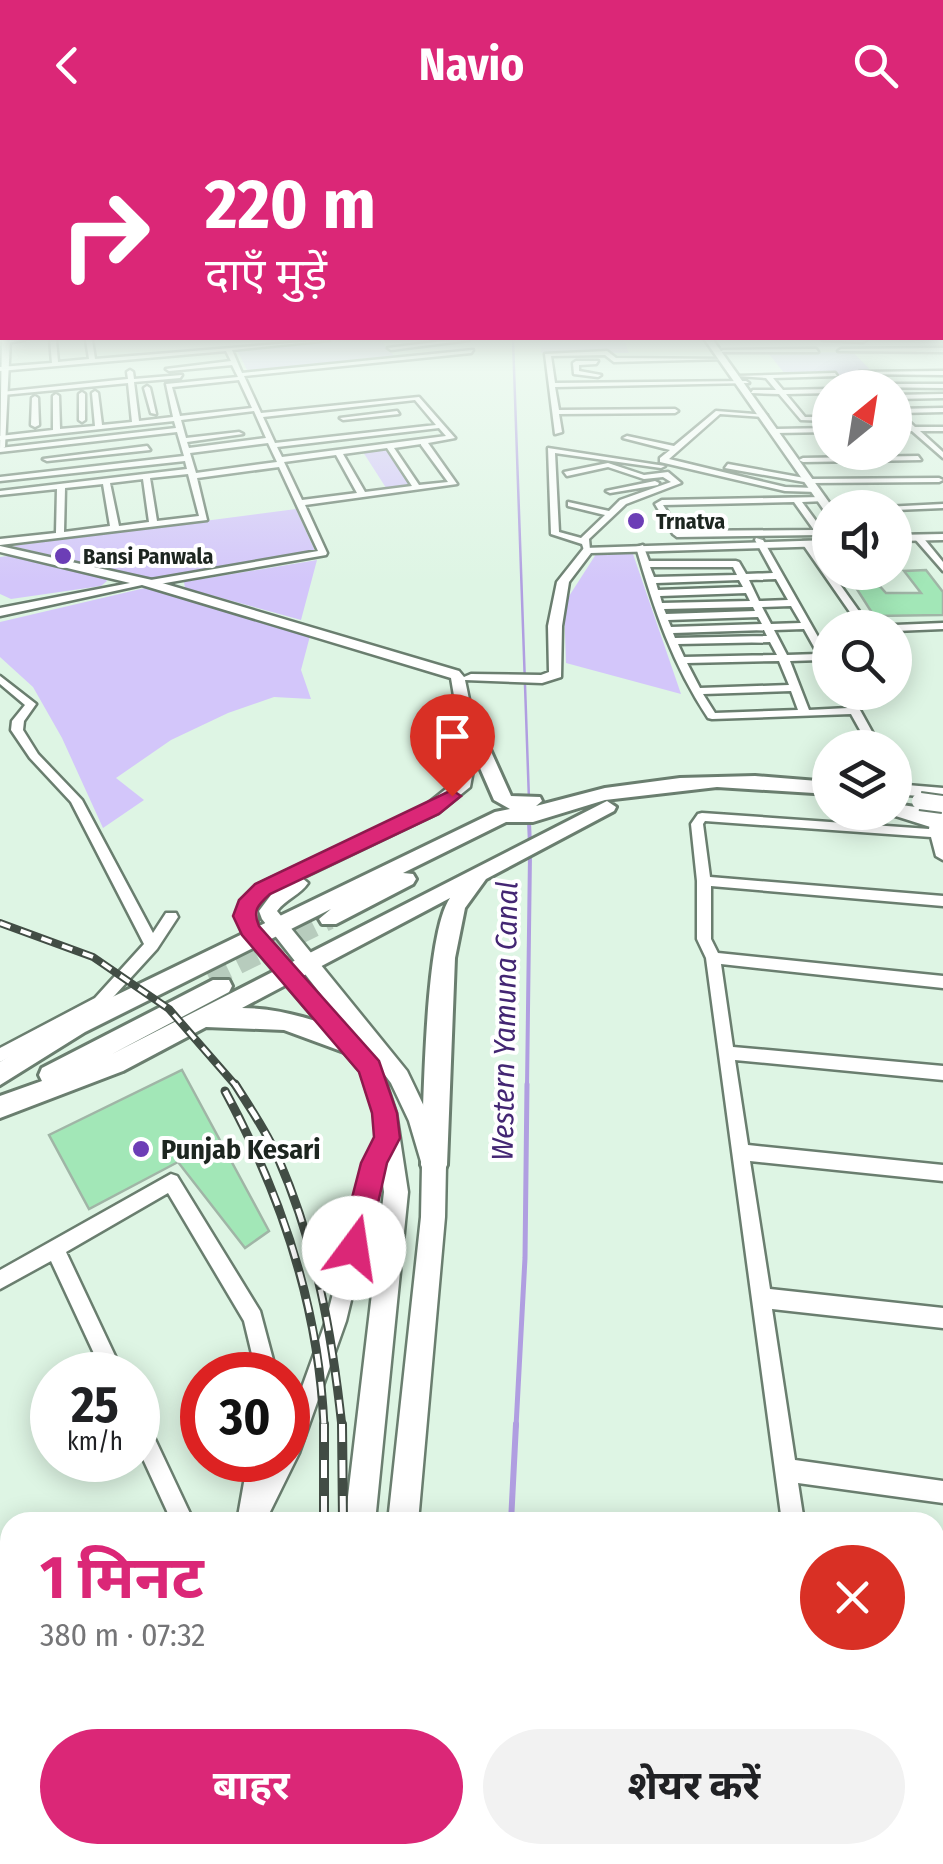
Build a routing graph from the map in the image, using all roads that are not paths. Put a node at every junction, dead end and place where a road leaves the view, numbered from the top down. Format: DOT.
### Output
graph roads {
  1 [pos="35,421"];
  2 [pos="56,421"];
  3 [pos="79,421"];
  4 [pos="84,421"];
  5 [pos="99,421"];
  6 [pos="131,421"];
  7 [pos="175,421"];
  8 [pos="178,421"];
  9 [pos="216,421"];
  10 [pos="262,421"];
  11 [pos="307,421"];
  12 [pos="345,421"];
  13 [pos="403,421"];
  14 [pos="438,421"];
  15 [pos="557,421"];
  16 [pos="708,421"];
  17 [pos="771,421"];
  18 [pos="806,422"];
  19 [pos="35,426"];
  20 [pos="442,426"];
  21 [pos="912,426"];
  22 [pos="57,428"];
  23 [pos="943,428"];
  24 [pos="100,429"];
  25 [pos="912,429"];
  26 [pos="916,429"];
  27 [pos="410,430"];
  28 [pos="779,431"];
  29 [pos="811,431"];
  30 [pos="558,432"];
  31 [pos="144,434"];
  32 [pos="1,435"];
  33 [pos="221,436"];
  34 [pos="354,436"];
  35 [pos="270,439"];
  36 [pos="183,440"];
  37 [pos="318,440"];
  38 [pos="927,440"];
  39 [pos="943,440"];
  40 [pos="84,441"];
  41 [pos="424,443"];
  42 [pos="47,445"];
  43 [pos="226,446"];
  44 [pos="390,447"];
  45 [pos="146,448"];
  46 [pos="0,449"];
  47 [pos="676,449"];
  48 [pos="363,450"];
  49 [pos="339,453"];
  50 [pos="85,454"];
  51 [pos="187,454"];
  52 [pos="942,454"];
  53 [pos="912,458"];
  54 [pos="918,458"];
  55 [pos="47,460"];
  56 [pos="710,460"];
  57 [pos="803,460"];
  58 [pos="812,460"];
  59 [pos="150,462"];
  60 [pos="281,462"];
  61 [pos="728,466"];
  62 [pos="665,467"];
  63 [pos="86,469"];
  64 [pos="694,469"];
  65 [pos="236,470"];
  66 [pos="842,470"];
  67 [pos="192,473"];
  68 [pos="47,474"];
  69 [pos="567,474"];
  70 [pos="146,476"];
  71 [pos="0,479"];
  72 [pos="106,480"];
  73 [pos="939,480"];
  74 [pos="851,481"];
  75 [pos="61,486"];
  76 [pos="417,488"];
  77 [pos="818,488"];
  78 [pos="857,490"];
  79 [pos="610,491"];
  80 [pos="0,493"];
  81 [pos="362,496"];
  82 [pos="797,500"];
  83 [pos="300,503"];
  84 [pos="571,504"];
  85 [pos="943,506"];
  86 [pos="912,507"];
  87 [pos="611,514"];
  88 [pos="153,524"];
  89 [pos="115,529"];
  90 [pos="60,536"];
  91 [pos="912,539"];
  92 [pos="920,539"];
  93 [pos="943,539"];
  94 [pos="812,541"];
  95 [pos="760,542"];
  96 [pos="812,542"];
  97 [pos="806,543"];
  98 [pos="586,546"];
  99 [pos="640,547"];
  100 [pos="3,550"];
  101 [pos="645,564"];
  102 [pos="943,568"];
  103 [pos="110,574"];
  104 [pos="779,576"];
  105 [pos="742,578"];
  106 [pos="651,580"];
  107 [pos="148,582"];
  108 [pos="749,590"];
  109 [pos="98,591"];
  110 [pos="654,593"];
  111 [pos="0,603"];
  112 [pos="793,603"];
  113 [pos="38,604"];
  114 [pos="759,609"];
  115 [pos="853,610"];
  116 [pos="0,612"];
  117 [pos="661,612"];
  118 [pos="806,626"];
  119 [pos="943,626"];
  120 [pos="767,627"];
  121 [pos="912,627"];
  122 [pos="668,636"];
  123 [pos="812,636"];
  124 [pos="774,639"];
  125 [pos="783,658"];
  126 [pos="678,660"];
  127 [pos="812,661"];
  128 [pos="464,675"];
  129 [pos="0,679"];
  130 [pos="794,688"];
  131 [pos="695,691"];
  132 [pos="854,710"];
  133 [pos="805,713"];
  134 [pos="866,730"];
  135 [pos="479,745"];
  136 [pos="812,786"];
  137 [pos="912,798"];
  138 [pos="812,799"];
  139 [pos="605,802"];
  140 [pos="935,811"];
  141 [pos="548,817"];
  142 [pos="518,826"];
  143 [pos="943,856"];
  144 [pos="488,867"];
  145 [pos="704,881"];
  146 [pos="943,901"];
  147 [pos="171,917"];
  148 [pos="332,923"];
  149 [pos="266,931"];
  150 [pos="152,945"];
  151 [pos="713,958"];
  152 [pos="296,968"];
  153 [pos="943,982"];
  154 [pos="189,1024"];
  155 [pos="352,1046"];
  156 [pos="727,1054"];
  157 [pos="0,1056"];
  158 [pos="943,1073"];
  159 [pos="0,1074"];
  160 [pos="0,1082"];
  161 [pos="0,1104"];
  162 [pos="387,1138"];
  163 [pos="741,1152"];
  164 [pos="434,1165"];
  165 [pos="943,1173"];
  166 [pos="55,1249"];
  167 [pos="0,1280"];
  168 [pos="761,1298"];
  169 [pos="943,1318"];
  170 [pos="103,1352"];
  171 [pos="261,1352"];
  172 [pos="310,1392"];
  173 [pos="786,1470"];
  174 [pos="160,1472"];
  175 [pos="256,1482"];
  176 [pos="273,1482"];
  177 [pos="943,1492"];
  178 [pos="178,1512"];
  179 [pos="252,1512"];
  180 [pos="256,1512"];
  181 [pos="361,1512"];
  182 [pos="404,1512"];
  183 [pos="792,1512"];
  1 -- 19 [label="street"];
  2 -- 22 [label="street"];
  3 -- 22 [label="street"];
  4 -- 24 [label="street"];
  5 -- 24 [label="street"];
  6 -- 24 [label="street"];
  7 -- 8 [label="street"];
  8 -- 24 [label="street"];
  8 -- 31 [label="street"];
  8 -- 36 [label="street"];
  9 -- 33 [label="street"];
  10 -- 35 [label="street"];
  11 -- 37 [label="street"];
  12 -- 34 [label="street"];
  13 -- 27 [label="street"];
  14 -- 20 [label="street"];
  15 -- 30 [label="street"];
  16 -- 47 [label="street"];
  17 -- 28 [label="street"];
  18 -- 29 [label="street"];
  19 -- 22 [label="street"];
  19 -- 32 [label="street"];
  20 -- 27 [label="street"];
  20 -- 41 [label="street"];
  21 -- 26 [label="street"];
  22 -- 24 [label="street"];
  22 -- 32 [label="street"];
  23 -- 26 [label="street"];
  24 -- 31 [label="street"];
  24 -- 40 [label="street"];
  25 -- 26 [label="street"];
  26 -- 38 [label="street"];
  27 -- 34 [label="street"];
  28 -- 29 [label="street"];
  28 -- 57 [label="street"];
  28 -- 77 [label="street"];
  31 -- 45 [label="street"];
  32 -- 46 [label="street"];
  33 -- 35 [label="street"];
  33 -- 36 [label="street"];
  34 -- 37 [label="street"];
  34 -- 48 [label="street"];
  35 -- 37 [label="street"];
  35 -- 43 [label="street"];
  35 -- 60 [label="street"];
  36 -- 51 [label="street"];
  38 -- 39 [label="street"];
  38 -- 52 [label="street"];
  40 -- 42 [label="street"];
  40 -- 50 [label="street"];
  41 -- 44 [label="street"];
  41 -- 76 [label="street"];
  42 -- 46 [label="street"];
  42 -- 55 [label="street"];
  43 -- 51 [label="street"];
  43 -- 65 [label="street"];
  44 -- 48 [label="street"];
  44 -- 76 [label="street"];
  45 -- 50 [label="street"];
  45 -- 59 [label="street"];
  47 -- 62 [label="street"];
  47 -- 62 [label="street"];
  48 -- 49 [label="street"];
  49 -- 60 [label="street"];
  49 -- 81 [label="street"];
  50 -- 55 [label="street"];
  50 -- 63 [label="street"];
  51 -- 59 [label="street"];
  51 -- 67 [label="street"];
  53 -- 54 [label="street"];
  55 -- 68 [label="street"];
  56 -- 64 [label="street"];
  57 -- 58 [label="street"];
  57 -- 77 [label="street"];
  59 -- 63 [label="street"];
  60 -- 65 [label="street"];
  60 -- 83 [label="street"];
  61 -- 77 [label="street"];
  62 -- 64 [label="street"];
  62 -- 69 [label="street"];
  62 -- 79 [label="street"];
  62 -- 87 [label="street"];
  62 -- 98 [label="street"];
  63 -- 68 [label="street"];
  64 -- 77 [label="street"];
  65 -- 67 [label="street"];
  66 -- 74 [label="street"];
  67 -- 70 [label="street"];
  67 -- 88 [label="street"];
  68 -- 71 [label="street"];
  70 -- 72 [label="street"];
  70 -- 88 [label="street"];
  72 -- 75 [label="street"];
  72 -- 89 [label="street"];
  73 -- 74 [label="street"];
  74 -- 77 [label="street"];
  74 -- 78 [label="street"];
  75 -- 80 [label="street"];
  75 -- 90 [label="street"];
  76 -- 81 [label="street"];
  77 -- 82 [label="street"];
  81 -- 83 [label="street"];
  82 -- 82 [label="street"];
  83 -- 107 [label="street"];
  84 -- 87 [label="street"];
  85 -- 86 [label="street"];
  87 -- 98 [label="street"];
  88 -- 89 [label="street"];
  89 -- 90 [label="street"];
  90 -- 100 [label="street"];
  91 -- 92 [label="street"];
  92 -- 93 [label="street"];
  92 -- 102 [label="street"];
  94 -- 95 [label="street"];
  95 -- 97 [label="street"];
  95 -- 98 [label="street"];
  95 -- 99 [label="street"];
  95 -- 104 [label="street"];
  96 -- 97 [label="street"];
  97 -- 115 [label="street"];
  98 -- 99 [label="street"];
  98 -- 128 [label="street"];
  99 -- 101 [label="street"];
  100 -- 103 [label="street"];
  101 -- 105 [label="street"];
  101 -- 106 [label="street"];
  103 -- 107 [label="street"];
  103 -- 109 [label="street"];
  104 -- 105 [label="street"];
  104 -- 112 [label="street"];
  105 -- 106 [label="street"];
  105 -- 108 [label="street"];
  106 -- 110 [label="street"];
  107 -- 109 [label="street"];
  107 -- 128 [label="street"];
  108 -- 110 [label="street"];
  108 -- 114 [label="street"];
  109 -- 113 [label="street"];
  110 -- 117 [label="street"];
  111 -- 113 [label="street"];
  112 -- 114 [label="street"];
  112 -- 118 [label="street"];
  113 -- 116 [label="street"];
  114 -- 117 [label="street"];
  114 -- 120 [label="street"];
  117 -- 122 [label="street"];
  118 -- 120 [label="street"];
  118 -- 123 [label="street"];
  119 -- 121 [label="street"];
  120 -- 122 [label="street"];
  120 -- 124 [label="street"];
  122 -- 124 [label="street"];
  122 -- 126 [label="street"];
  124 -- 125 [label="street"];
  125 -- 126 [label="street"];
  125 -- 127 [label="street"];
  125 -- 130 [label="street"];
  126 -- 131 [label="street"];
  128 -- 135 [label="street"];
  128 -- 149 [label="street"];
  129 -- 150 [label="street"];
  130 -- 131 [label="street"];
  130 -- 133 [label="street"];
  131 -- 133 [label="street"];
  132 -- 133 [label="street"];
  132 -- 134 [label="street"];
  135 -- 142 [label="main road"];
  135 -- 149 [label="street"];
  136 -- 139 [label="main road"];
  137 -- 140 [label="street"];
  138 -- 139 [label="main road"];
  139 -- 141 [label="main road"];
  139 -- 141 [label="main road"];
  140 -- 143 [label="street"];
  140 -- 145 [label="street"];
  141 -- 142 [label="main road"];
  141 -- 142 [label="main road"];
  142 -- 144 [label="main road"];
  142 -- 148 [label="main road"];
  142 -- 149 [label="main road"];
  144 -- 152 [label="main road"];
  144 -- 164 [label="main road"];
  145 -- 146 [label="street"];
  145 -- 151 [label="street"];
  147 -- 150 [label="street"];
  149 -- 152 [label="street"];
  149 -- 159 [label="main road"];
  150 -- 157 [label="street"];
  151 -- 153 [label="street"];
  151 -- 156 [label="street"];
  152 -- 154 [label="main road"];
  152 -- 155 [label="street"];
  152 -- 164 [label="street"];
  154 -- 155 [label="main road"];
  154 -- 161 [label="main road"];
  155 -- 162 [label="street"];
  156 -- 158 [label="street"];
  156 -- 163 [label="street"];
  160 -- 161 [label="main road"];
  162 -- 172 [label="street"];
  162 -- 181 [label="street"];
  163 -- 165 [label="street"];
  163 -- 168 [label="street"];
  164 -- 182 [label="street"];
  166 -- 167 [label="street"];
  166 -- 170 [label="street"];
  166 -- 171 [label="street"];
  168 -- 169 [label="street"];
  168 -- 173 [label="street"];
  173 -- 177 [label="street"];
  173 -- 183 [label="street"];
  174 -- 178 [label="street"];
  175 -- 179 [label="street"];
  176 -- 180 [label="street"];
}
